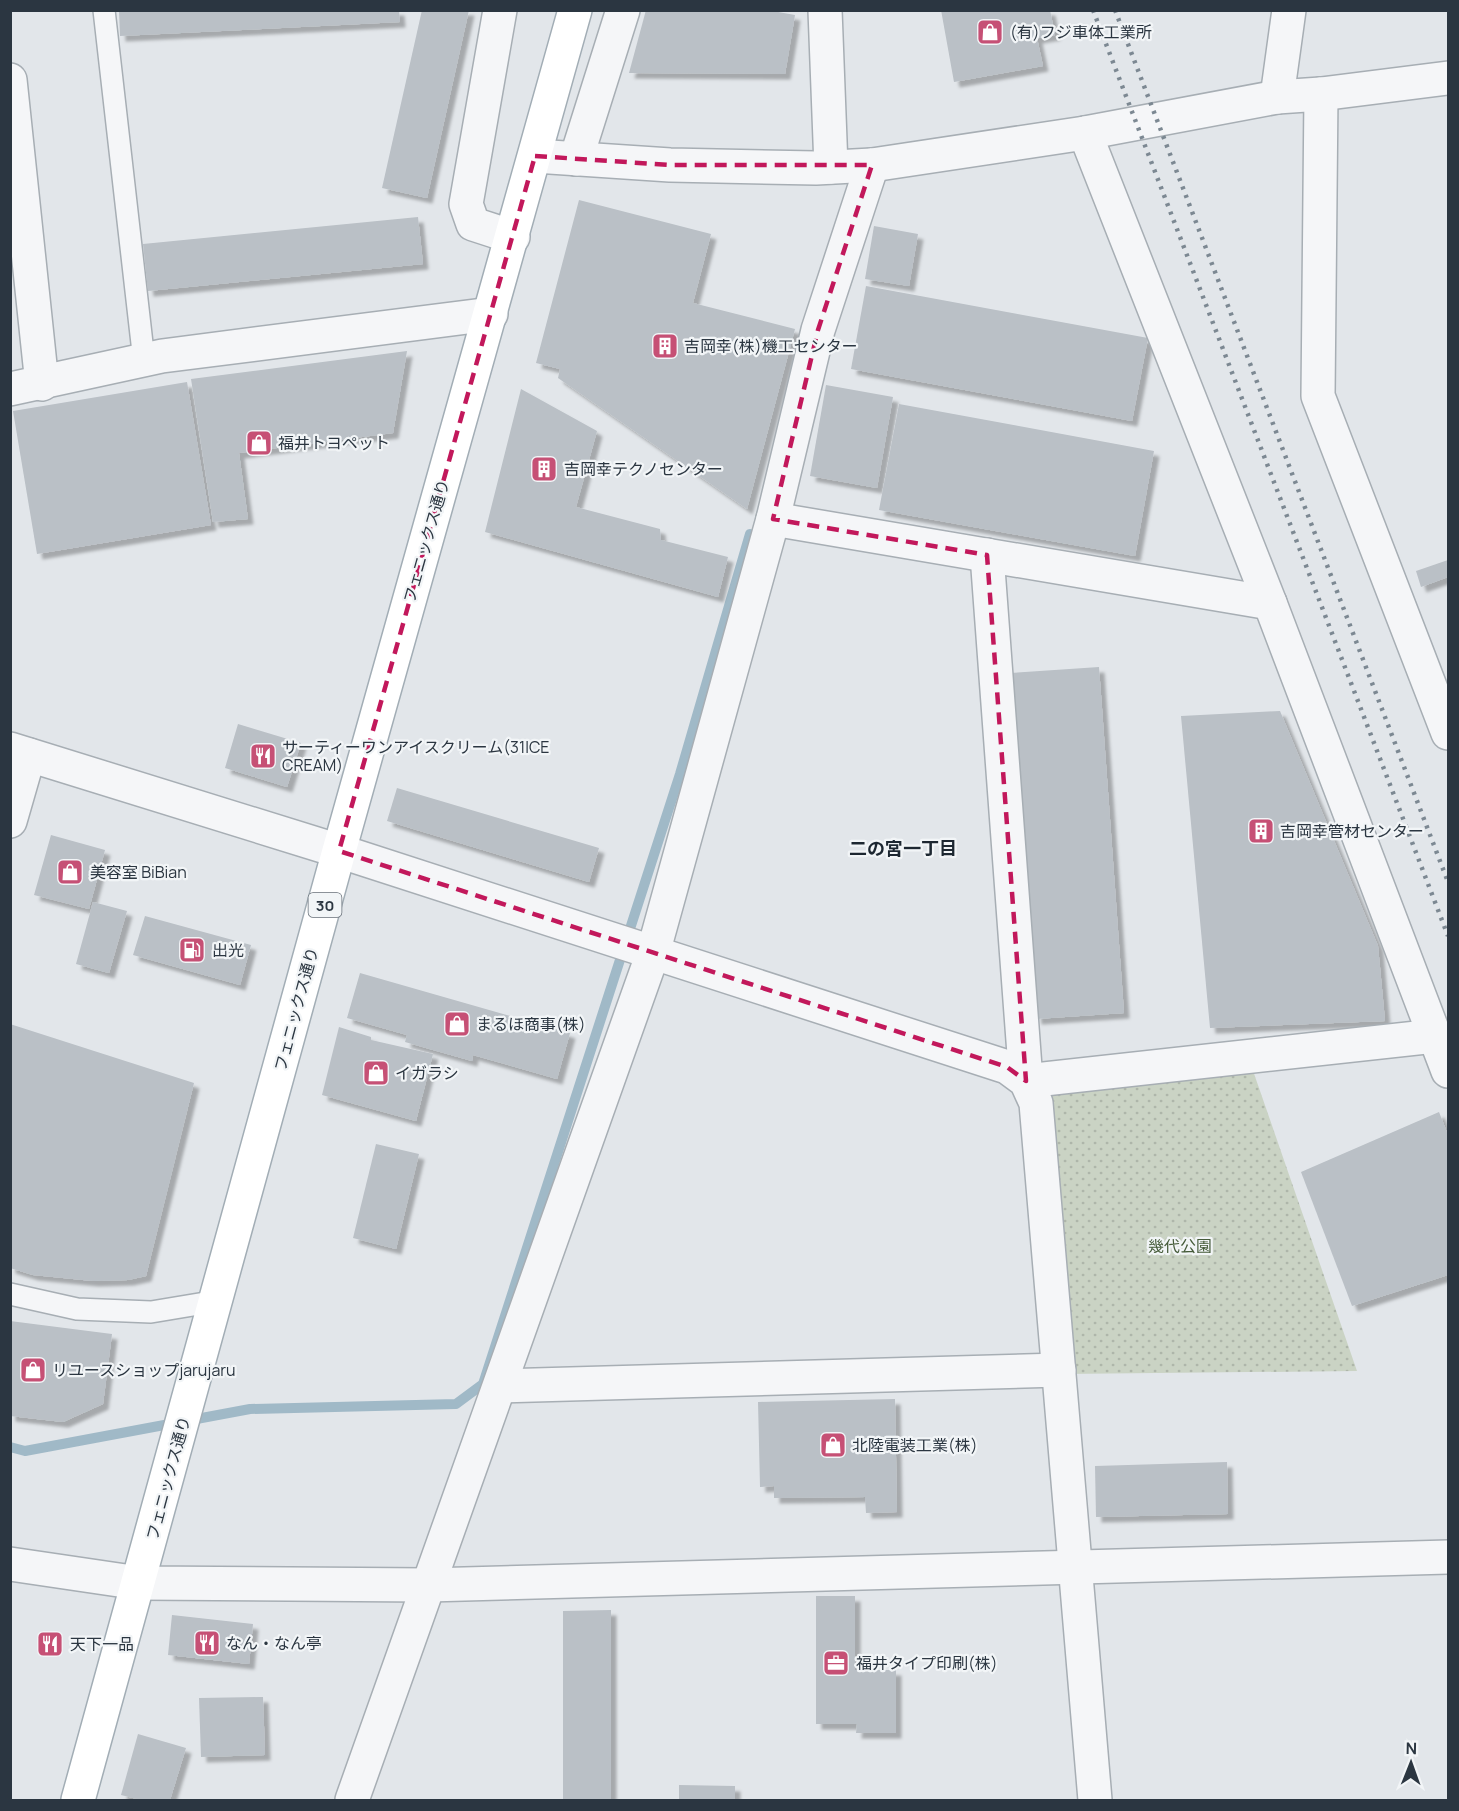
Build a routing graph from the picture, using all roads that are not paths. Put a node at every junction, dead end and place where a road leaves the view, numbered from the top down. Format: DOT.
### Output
graph roads {
  1 [pos="104,10"];
  2 [pos="500,10"];
  3 [pos="575,10"];
  4 [pos="623,10"];
  5 [pos="825,10"];
  6 [pos="1289,10"];
  7 [pos="1449,78"];
  8 [pos="1321,94"];
  9 [pos="1276,97"];
  10 [pos="12,100"];
  11 [pos="1084,133"];
  12 [pos="535,156"];
  13 [pos="576,159"];
  14 [pos="872,165"];
  15 [pos="831,167"];
  16 [pos="513,237"];
  17 [pos="491,314"];
  18 [pos="144,361"];
  19 [pos="42,384"];
  20 [pos="10,389"];
  21 [pos="773,519"];
  22 [pos="987,555"];
  23 [pos="1270,603"];
  24 [pos="1449,734"];
  25 [pos="20,752"];
  26 [pos="10,821"];
  27 [pos="339,851"];
  28 [pos="653,953"];
  29 [pos="1436,1036"];
  30 [pos="1449,1071"];
  31 [pos="1026,1081"];
  32 [pos="10,1294"];
  33 [pos="217,1301"];
  34 [pos="1059,1370"];
  35 [pos="501,1386"];
  36 [pos="1449,1557"];
  37 [pos="10,1564"];
  38 [pos="1076,1565"];
  39 [pos="139,1583"];
  40 [pos="428,1585"];
  41 [pos="78,1800"];
  42 [pos="352,1800"];
  43 [pos="1095,1800"];
  1 -- 18 [label="lane"];
  2 -- 16 [label="street"];
  3 -- 12 [label="main road, フェニックス通り / 30"];
  4 -- 13 [label="street"];
  5 -- 15 [label="street"];
  6 -- 9 [label="street"];
  7 -- 8 [label="street"];
  8 -- 9 [label="street"];
  8 -- 24 [label="street"];
  9 -- 11 [label="street"];
  10 -- 19 [label="street"];
  11 -- 14 [label="street"];
  11 -- 23 [label="street"];
  12 -- 13 [label="street"];
  12 -- 16 [label="main road, フェニックス通り / 30"];
  13 -- 15 [label="street"];
  14 -- 15 [label="street"];
  14 -- 21 [label="street"];
  16 -- 17 [label="main road, フェニックス通り / 30"];
  17 -- 18 [label="street"];
  17 -- 27 [label="main road, フェニックス通り / 30"];
  18 -- 19 [label="street"];
  19 -- 20 [label="street"];
  21 -- 22 [label="street"];
  21 -- 28 [label="street"];
  22 -- 23 [label="street"];
  22 -- 31 [label="street"];
  23 -- 29 [label="street"];
  25 -- 26 [label="street"];
  25 -- 27 [label="street"];
  27 -- 28 [label="street"];
  27 -- 33 [label="main road, フェニックス通り / 30"];
  28 -- 31 [label="street"];
  28 -- 35 [label="street"];
  29 -- 30 [label="street"];
  29 -- 31 [label="street"];
  31 -- 34 [label="street"];
  32 -- 33 [label="lane"];
  33 -- 39 [label="main road, フェニックス通り / 30"];
  34 -- 35 [label="street"];
  34 -- 38 [label="street"];
  35 -- 40 [label="street"];
  36 -- 38 [label="street"];
  37 -- 39 [label="street"];
  38 -- 40 [label="street"];
  38 -- 43 [label="street"];
  39 -- 40 [label="street"];
  39 -- 41 [label="main road, フェニックス通り / 30"];
  40 -- 42 [label="street"];
}
